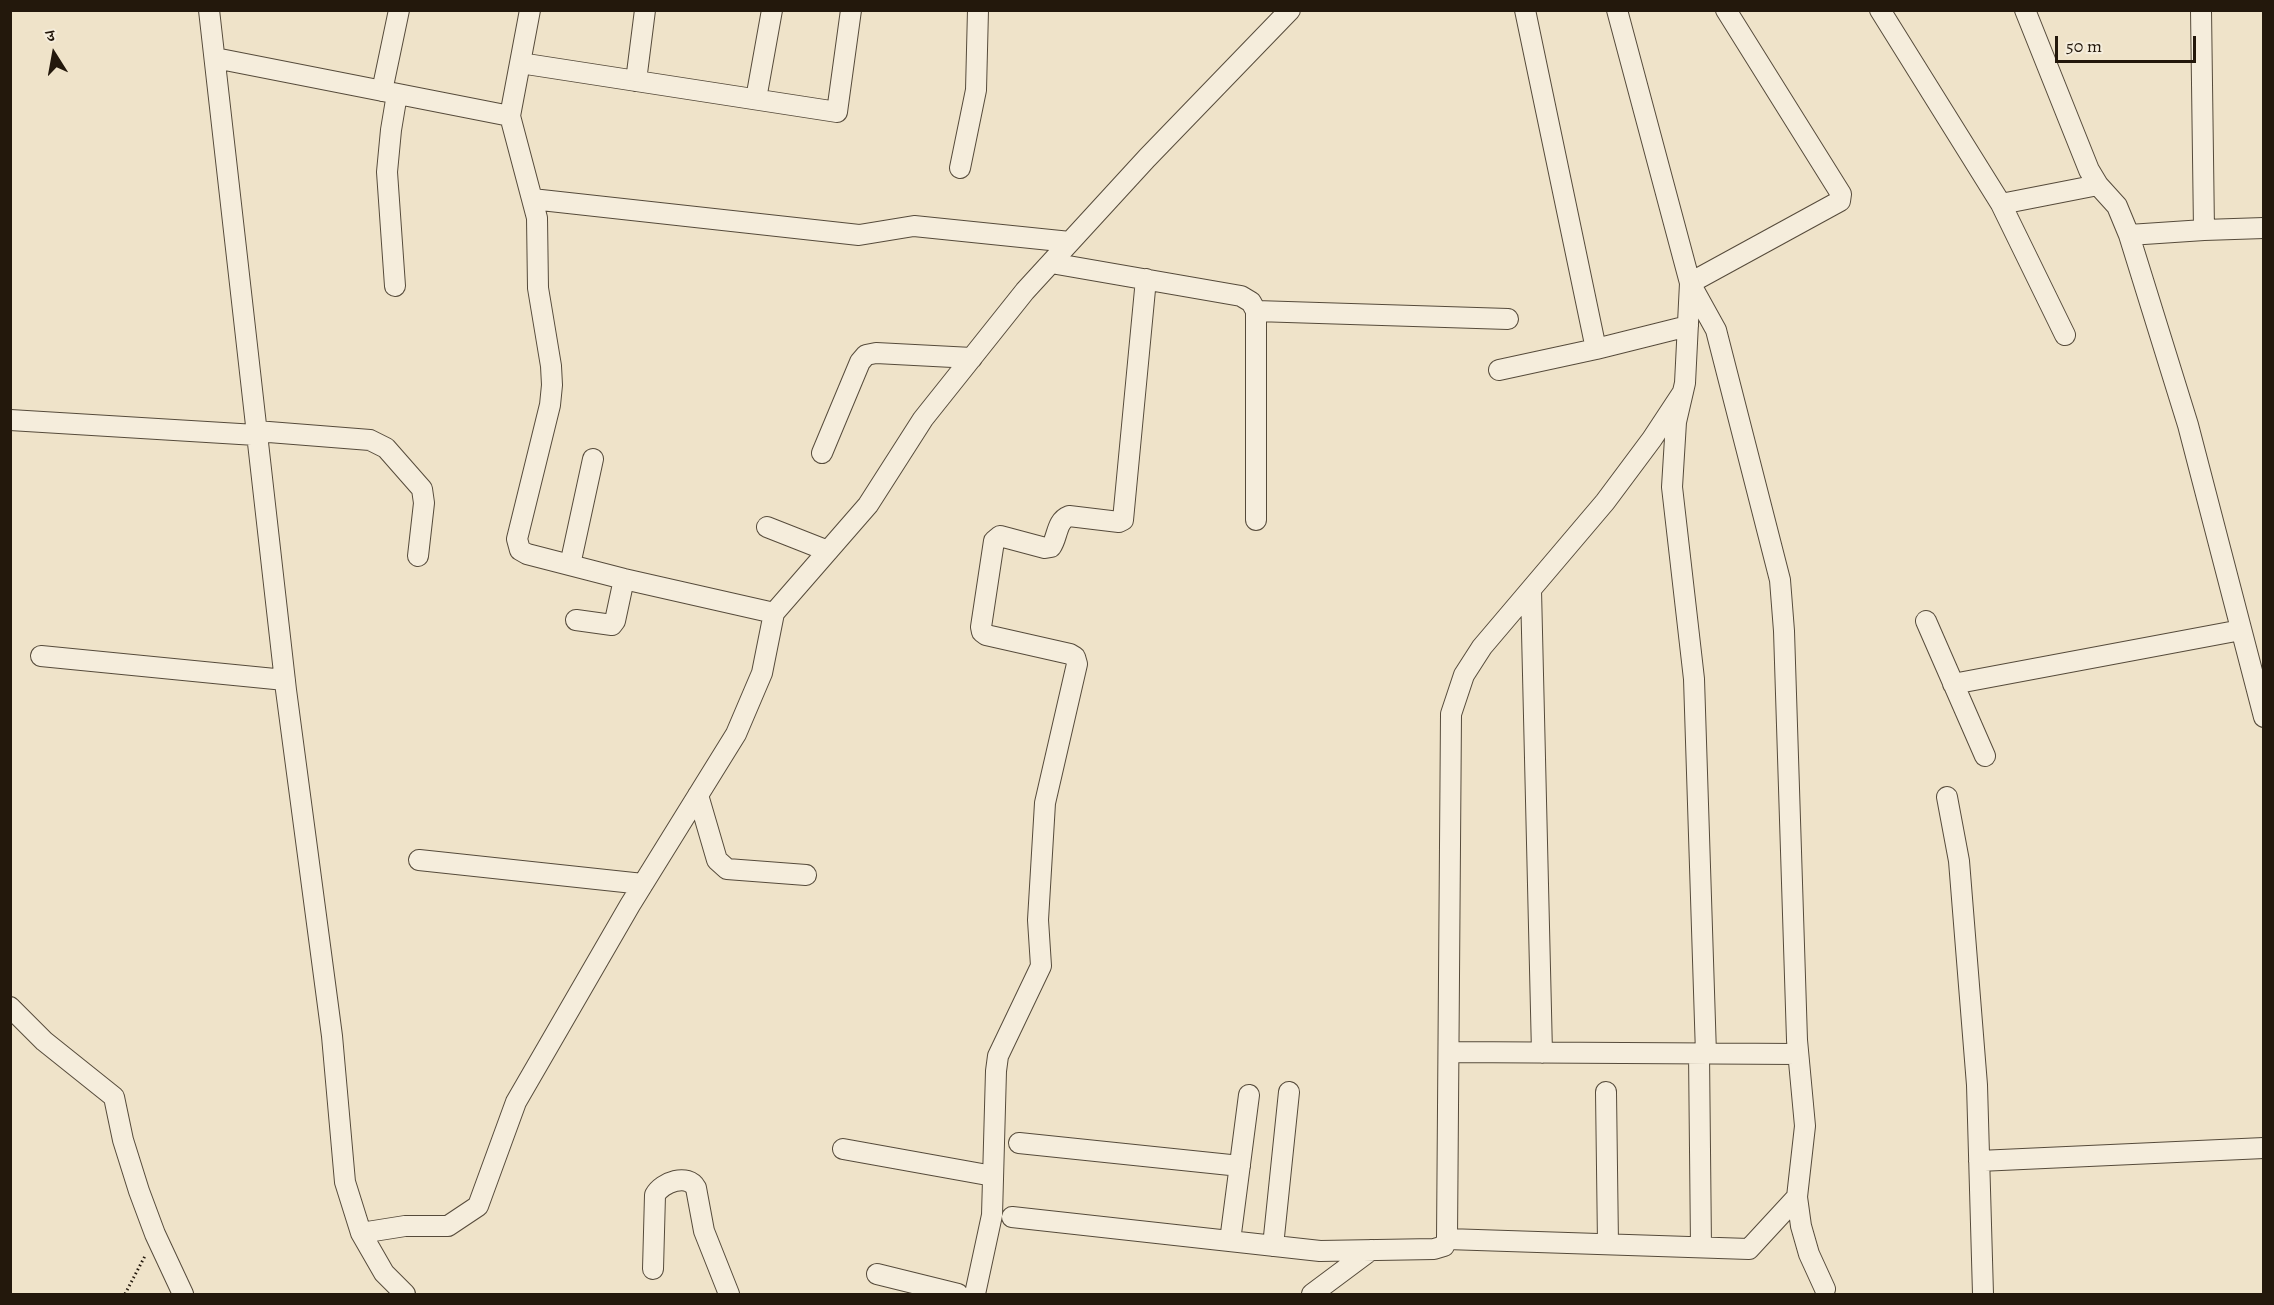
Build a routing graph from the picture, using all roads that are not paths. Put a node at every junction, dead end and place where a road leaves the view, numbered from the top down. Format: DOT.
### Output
graph roads {
  1 [pos="209,10"];
  2 [pos="399,10"];
  3 [pos="530,10"];
  4 [pos="645,10"];
  5 [pos="772,10"];
  6 [pos="851,10"];
  7 [pos="978,10"];
  8 [pos="1290,10"];
  9 [pos="1525,10"];
  10 [pos="1617,10"];
  11 [pos="1726,10"];
  12 [pos="1880,10"];
  13 [pos="2025,10"];
  14 [pos="2201,10"];
  15 [pos="215,58"];
  16 [pos="520,63"];
  17 [pos="636,81"];
  18 [pos="389,93"];
  19 [pos="756,99"];
  20 [pos="510,116"];
  21 [pos="960,168"];
  22 [pos="2098,185"];
  23 [pos="532,199"];
  24 [pos="2001,204"];
  25 [pos="2264,228"];
  26 [pos="2204,230"];
  27 [pos="2129,235"];
  28 [pos="1070,242"];
  29 [pos="1051,263"];
  30 [pos="1146,279"];
  31 [pos="1690,283"];
  32 [pos="395,286"];
  33 [pos="1256,311"];
  34 [pos="1508,319"];
  35 [pos="1688,326"];
  36 [pos="2065,335"];
  37 [pos="1596,349"];
  38 [pos="972,358"];
  39 [pos="1499,370"];
  40 [pos="1683,392"];
  41 [pos="10,420"];
  42 [pos="256,433"];
  43 [pos="822,453"];
  44 [pos="593,459"];
  45 [pos="1256,520"];
  46 [pos="767,527"];
  47 [pos="828,551"];
  48 [pos="418,556"];
  49 [pos="570,565"];
  50 [pos="624,579"];
  51 [pos="1531,590"];
  52 [pos="774,613"];
  53 [pos="576,620"];
  54 [pos="1926,621"];
  55 [pos="2241,630"];
  56 [pos="41,656"];
  57 [pos="285,680"];
  58 [pos="1953,684"];
  59 [pos="2264,717"];
  60 [pos="1985,756"];
  61 [pos="698,795"];
  62 [pos="1947,796"];
  63 [pos="419,860"];
  64 [pos="806,875"];
  65 [pos="643,884"];
  66 [pos="10,1007"];
  67 [pos="1449,1052"];
  68 [pos="1542,1053"];
  69 [pos="1702,1054"];
  70 [pos="1798,1054"];
  71 [pos="1289,1092"];
  72 [pos="1606,1092"];
  73 [pos="1249,1095"];
  74 [pos="1019,1143"];
  75 [pos="2264,1148"];
  76 [pos="843,1149"];
  77 [pos="1979,1161"];
  78 [pos="1240,1166"];
  79 [pos="993,1176"];
  80 [pos="1797,1197"];
  81 [pos="1012,1217"];
  82 [pos="361,1233"];
  83 [pos="1447,1239"];
  84 [pos="1230,1241"];
  85 [pos="1608,1244"];
  86 [pos="1273,1246"];
  87 [pos="1701,1247"];
  88 [pos="1371,1250"];
  89 [pos="653,1269"];
  90 [pos="877,1274"];
  91 [pos="1825,1289"];
  92 [pos="183,1294"];
  93 [pos="405,1294"];
  94 [pos="729,1294"];
  95 [pos="958,1294"];
  96 [pos="975,1294"];
  97 [pos="1312,1294"];
  98 [pos="1983,1294"];
  1 -- 15 [label="street"];
  2 -- 18 [label="street"];
  3 -- 16 [label="street"];
  4 -- 17 [label="street"];
  5 -- 19 [label="street"];
  6 -- 19 [label="street"];
  7 -- 21 [label="street"];
  8 -- 28 [label="street"];
  9 -- 37 [label="street"];
  10 -- 31 [label="street"];
  11 -- 31 [label="street"];
  12 -- 24 [label="street"];
  13 -- 22 [label="street"];
  14 -- 26 [label="street"];
  15 -- 18 [label="street"];
  15 -- 42 [label="street"];
  16 -- 17 [label="street"];
  16 -- 20 [label="street"];
  17 -- 19 [label="street"];
  18 -- 20 [label="street"];
  18 -- 32 [label="street"];
  20 -- 23 [label="street"];
  22 -- 24 [label="street"];
  22 -- 27 [label="street"];
  23 -- 28 [label="street"];
  23 -- 49 [label="street"];
  24 -- 36 [label="street"];
  25 -- 26 [label="street"];
  26 -- 27 [label="street"];
  27 -- 55 [label="street"];
  28 -- 29 [label="street"];
  29 -- 30 [label="street"];
  29 -- 38 [label="street"];
  30 -- 33 [label="street"];
  30 -- 79 [label="street"];
  31 -- 35 [label="street"];
  31 -- 70 [label="street"];
  33 -- 34 [label="street"];
  33 -- 45 [label="street"];
  35 -- 37 [label="street"];
  35 -- 40 [label="street"];
  37 -- 39 [label="street"];
  38 -- 43 [label="street"];
  38 -- 47 [label="street"];
  40 -- 51 [label="street"];
  40 -- 69 [label="street"];
  41 -- 42 [label="street"];
  42 -- 48 [label="street"];
  42 -- 57 [label="street"];
  44 -- 49 [label="street"];
  46 -- 47 [label="street"];
  47 -- 52 [label="street"];
  49 -- 50 [label="street"];
  50 -- 52 [label="street"];
  50 -- 53 [label="street"];
  51 -- 67 [label="street"];
  51 -- 68 [label="street"];
  52 -- 61 [label="street"];
  54 -- 58 [label="street"];
  55 -- 58 [label="street"];
  55 -- 59 [label="street"];
  56 -- 57 [label="street"];
  57 -- 82 [label="street"];
  58 -- 60 [label="street"];
  61 -- 64 [label="street"];
  61 -- 65 [label="street"];
  62 -- 77 [label="street"];
  63 -- 65 [label="street"];
  65 -- 82 [label="street"];
  66 -- 92 [label="street"];
  67 -- 68 [label="street"];
  67 -- 83 [label="street"];
  68 -- 69 [label="street"];
  69 -- 70 [label="street"];
  69 -- 87 [label="street"];
  70 -- 80 [label="street"];
  71 -- 86 [label="street"];
  72 -- 85 [label="street"];
  73 -- 78 [label="street"];
  74 -- 78 [label="street"];
  75 -- 77 [label="street"];
  76 -- 79 [label="street"];
  77 -- 98 [label="street"];
  78 -- 84 [label="street"];
  79 -- 96 [label="street"];
  80 -- 87 [label="street"];
  80 -- 91 [label="street"];
  81 -- 84 [label="street"];
  82 -- 93 [label="street"];
  83 -- 85 [label="street"];
  83 -- 88 [label="street"];
  84 -- 86 [label="street"];
  85 -- 87 [label="street"];
  86 -- 88 [label="street"];
  88 -- 97 [label="street"];
  89 -- 94 [label="street"];
  90 -- 95 [label="street"];
}
